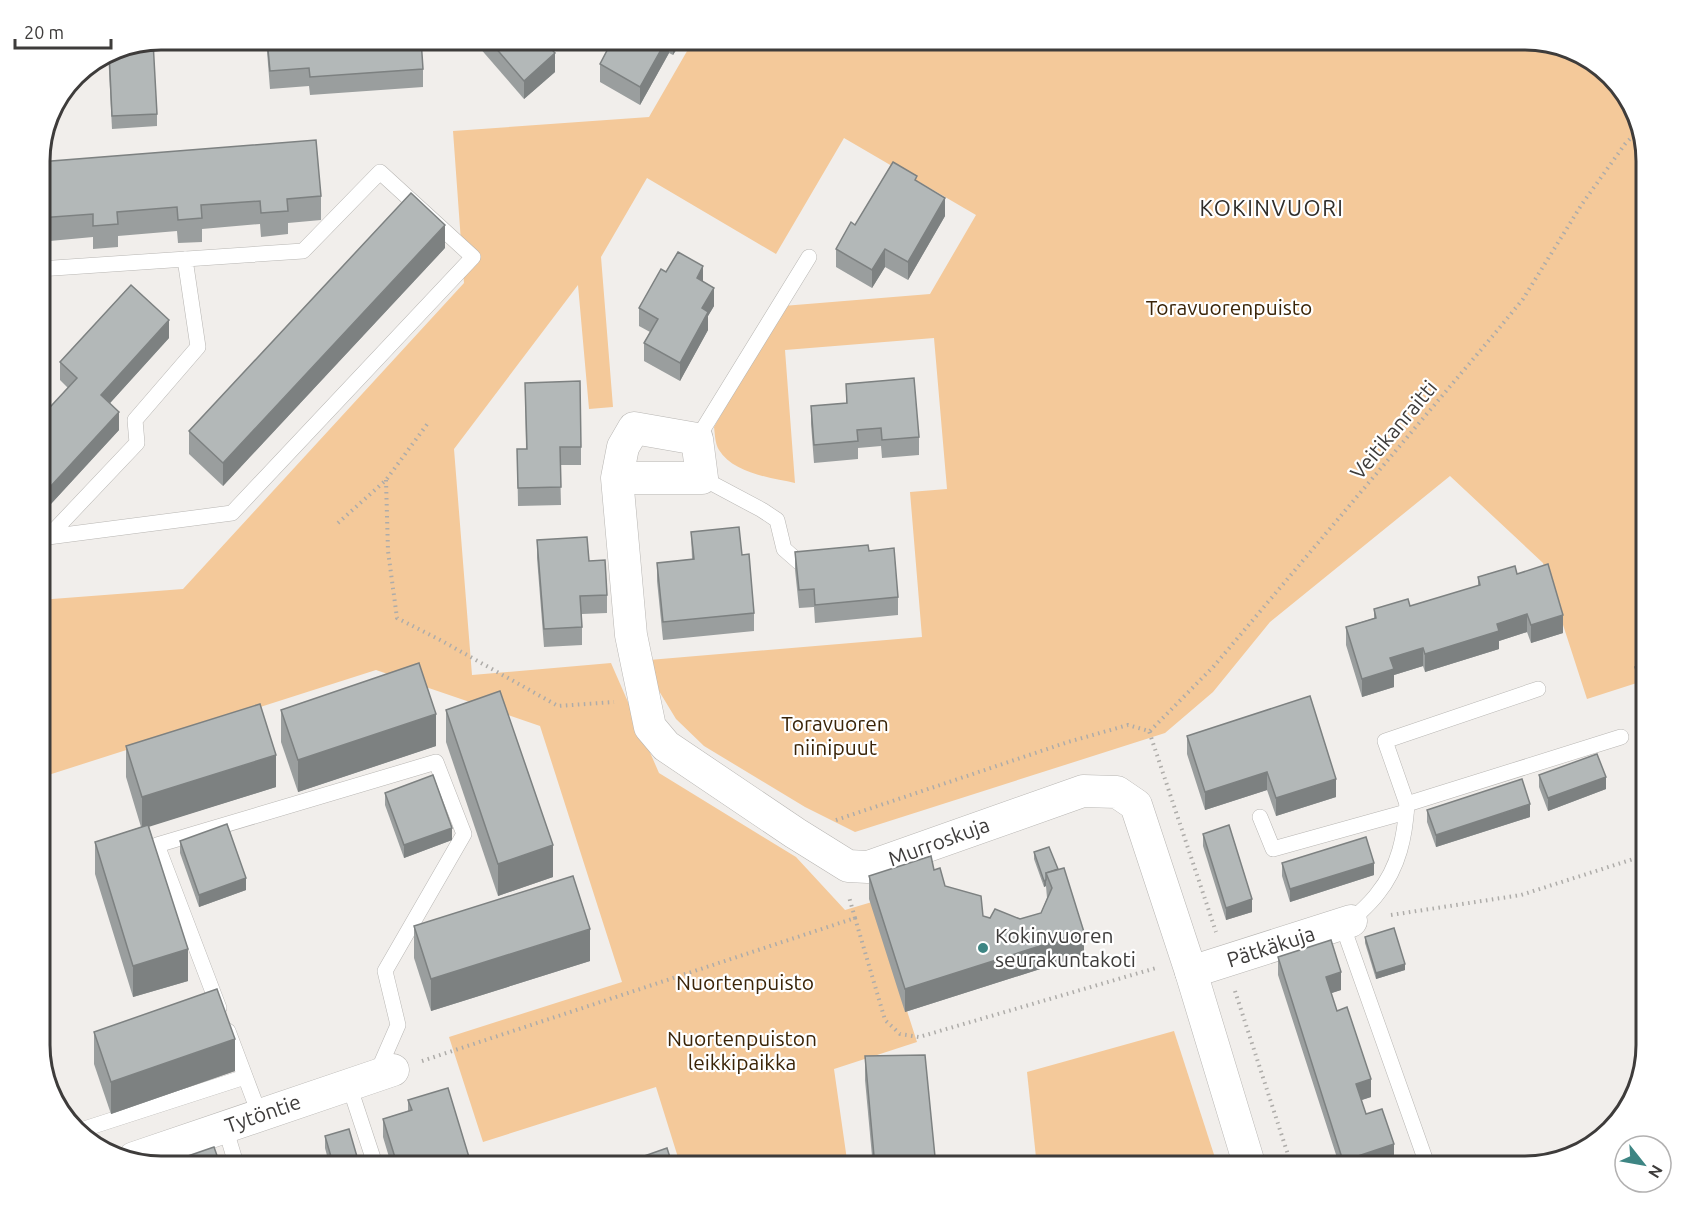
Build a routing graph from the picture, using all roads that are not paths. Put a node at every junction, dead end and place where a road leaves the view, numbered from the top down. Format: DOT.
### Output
graph roads {
  1 [pos="809,256"];
  2 [pos="185,259"];
  3 [pos="50,268"];
  4 [pos="697,439"];
  5 [pos="617,478"];
  6 [pos="702,478"];
  7 [pos="50,530"];
  8 [pos="50,535"];
  9 [pos="800,563"];
  10 [pos="1538,689"];
  11 [pos="1621,737"];
  12 [pos="1406,808"];
  13 [pos="1260,817"];
  14 [pos="1347,922"];
  15 [pos="1191,972"];
  16 [pos="245,1077"];
  17 [pos="373,1077"];
  18 [pos="260,1116"];
  19 [pos="225,1127"];
  20 [pos="86,1128"];
  21 [pos="144,1155"];
  22 [pos="234,1156"];
  23 [pos="376,1156"];
  24 [pos="1247,1156"];
  25 [pos="1424,1156"];
  1 -- 4 [label="lane"];
  2 -- 3 [label="lane"];
  2 -- 7 [label="lane"];
  2 -- 8 [label="lane"];
  4 -- 5 [label="street"];
  4 -- 6 [label="street"];
  5 -- 6 [label="street"];
  5 -- 15 [label="street, Murroskuja"];
  6 -- 9 [label="lane"];
  10 -- 12 [label="lane"];
  11 -- 12 [label="lane"];
  12 -- 13 [label="lane"];
  12 -- 14 [label="lane"];
  14 -- 15 [label="street, Pätkäkuja"];
  14 -- 25 [label="lane"];
  15 -- 24 [label="street, Murroskuja"];
  16 -- 17 [label="lane"];
  16 -- 18 [label="lane"];
  16 -- 20 [label="lane"];
  17 -- 18 [label="street, Tytöntie"];
  17 -- 23 [label="lane"];
  18 -- 19 [label="street, Tytöntie"];
  19 -- 21 [label="street, Tytöntie"];
  19 -- 22 [label="lane"];
}
